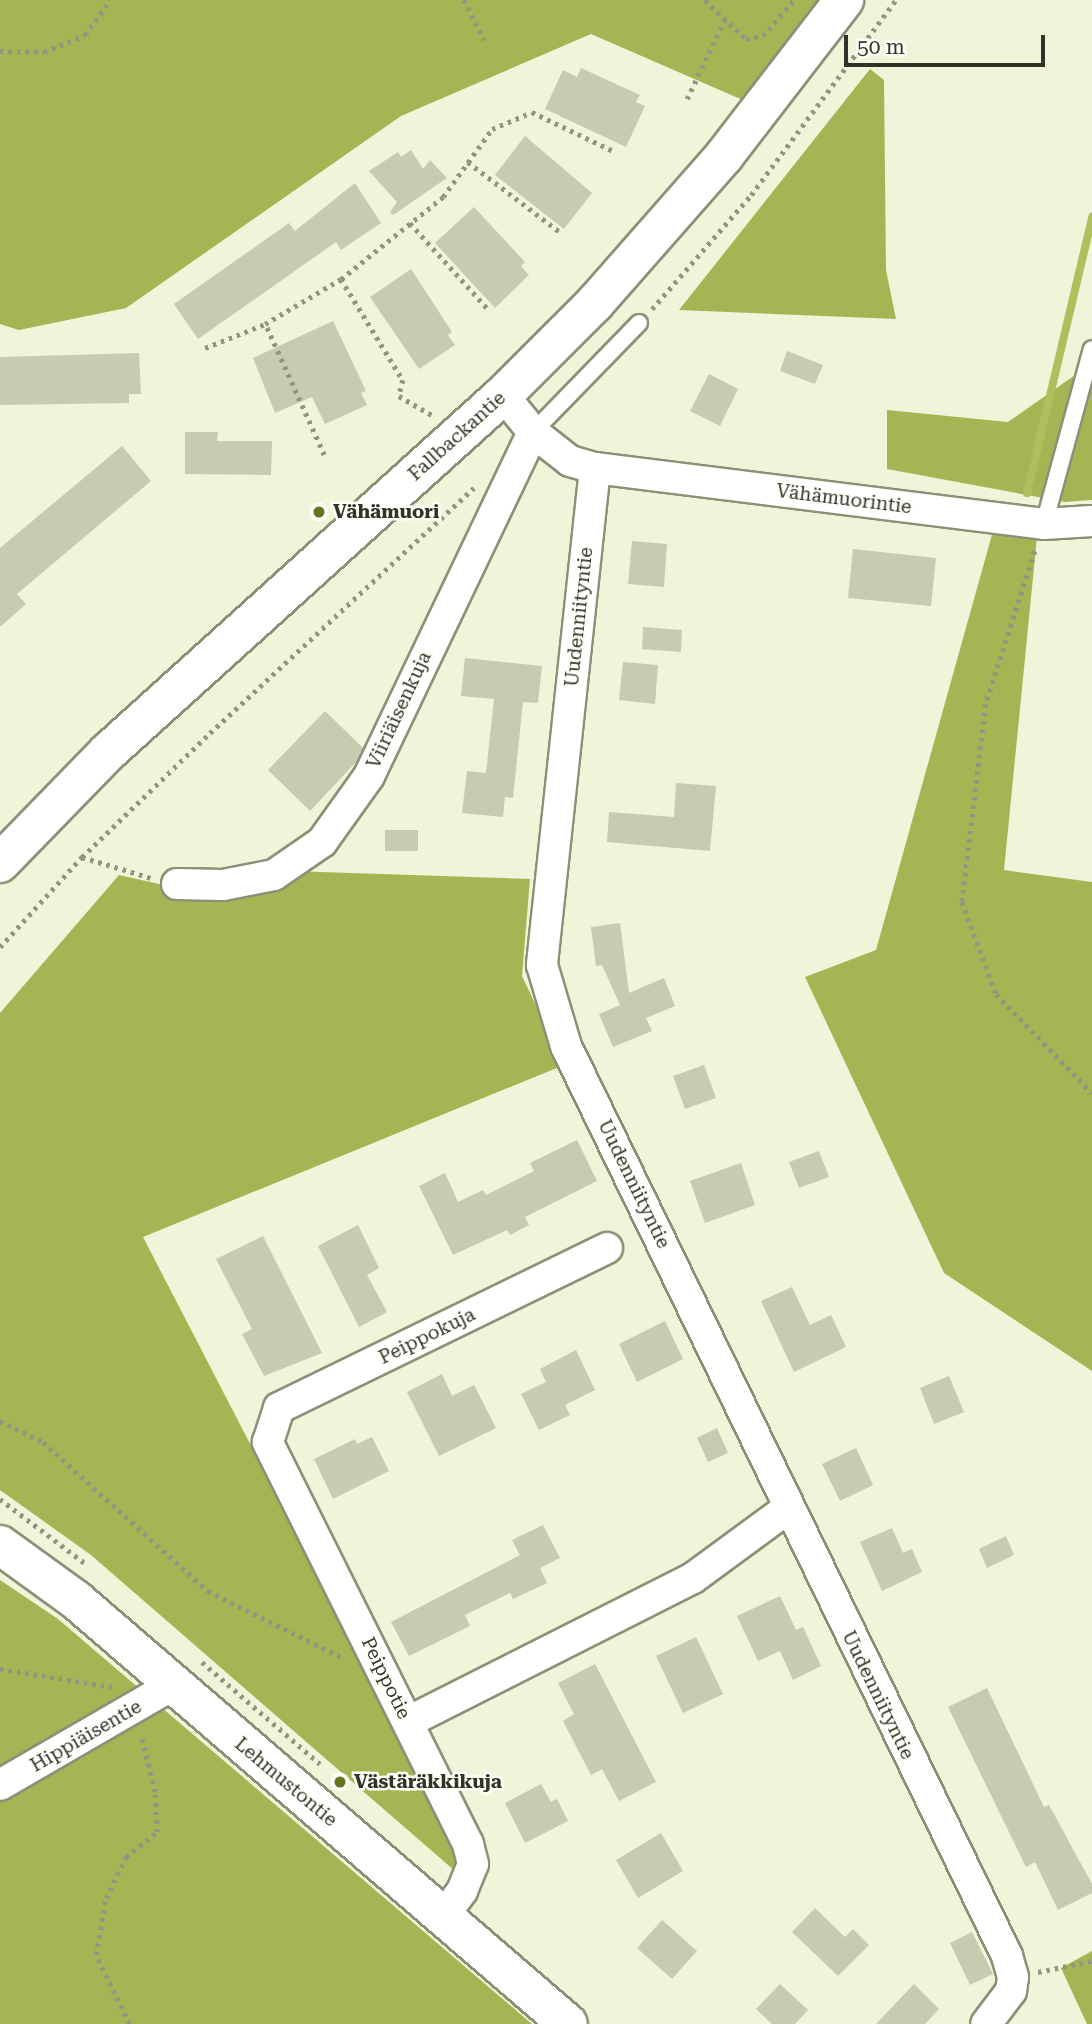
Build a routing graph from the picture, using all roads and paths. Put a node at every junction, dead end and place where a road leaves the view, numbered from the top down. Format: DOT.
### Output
graph roads {
  1 [pos="110,0"];
  2 [pos="464,0"];
  3 [pos="705,0"];
  4 [pos="794,0"];
  5 [pos="844,0"];
  6 [pos="897,0"];
  7 [pos="725,19"];
  8 [pos="484,40"];
  9 [pos="0,51"];
  10 [pos="687,99"];
  11 [pos="615,152"];
  12 [pos="468,162"];
  13 [pos="410,223"];
  14 [pos="560,232"];
  15 [pos="341,279"];
  16 [pos="489,310"];
  17 [pos="639,323"];
  18 [pos="265,324"];
  19 [pos="205,348"];
  20 [pos="1092,349"];
  21 [pos="503,395"];
  22 [pos="399,396"];
  23 [pos="533,432"];
  24 [pos="324,455"];
  25 [pos="595,468"];
  26 [pos="484,478"];
  27 [pos="1092,521"];
  28 [pos="1044,524"];
  29 [pos="82,856"];
  30 [pos="1,861"];
  31 [pos="177,884"];
  32 [pos="0,947"];
  33 [pos="1092,1093"];
  34 [pos="607,1248"];
  35 [pos="0,1421"];
  36 [pos="268,1442"];
  37 [pos="787,1509"];
  38 [pos="0,1545"];
  39 [pos="0,1669"];
  40 [pos="387,1680"];
  41 [pos="171,1686"];
  42 [pos="133,1708"];
  43 [pos="408,1722"];
  44 [pos="0,1785"];
  45 [pos="444,1915"];
  46 [pos="1092,1962"];
  47 [pos="1010,1966"];
  48 [pos="129,2024"];
  49 [pos="568,2024"];
  50 [pos="986,2024"];
  1 -- 9 [label="path"];
  2 -- 8 [label="path"];
  3 -- 7 [label="path"];
  4 -- 7 [label="path"];
  5 -- 21 [label="street, Fallbackantie"];
  6 -- 17 [label="path"];
  7 -- 10 [label="path"];
  11 -- 12 [label="path"];
  12 -- 13 [label="path"];
  12 -- 14 [label="path"];
  13 -- 15 [label="path"];
  13 -- 16 [label="path"];
  15 -- 18 [label="path"];
  15 -- 22 [label="path"];
  17 -- 23 [label="lane"];
  18 -- 19 [label="path"];
  18 -- 24 [label="path"];
  20 -- 28 [label="lane"];
  21 -- 23 [label="street"];
  21 -- 30 [label="street, Fallbackantie"];
  23 -- 25 [label="street"];
  23 -- 31 [label="street, Viiriäisenkuja"];
  25 -- 28 [label="street, Vähämuorintie"];
  25 -- 37 [label="street, Uudenniityntie"];
  26 -- 29 [label="path"];
  27 -- 28 [label="street, Vähämuorintie"];
  28 -- 33 [label="path"];
  29 -- 31 [label="path"];
  29 -- 32 [label="path"];
  34 -- 36 [label="street, Peippokuja"];
  35 -- 40 [label="path"];
  36 -- 40 [label="street, Peippotie"];
  37 -- 43 [label="street"];
  37 -- 47 [label="street, Uudenniityntie"];
  38 -- 41 [label="street, Lehmustontie"];
  39 -- 42 [label="path"];
  40 -- 43 [label="street, Peippotie"];
  41 -- 42 [label="street, Hippiäisentie"];
  41 -- 45 [label="street, Lehmustontie"];
  42 -- 44 [label="street, Hippiäisentie"];
  42 -- 48 [label="path"];
  43 -- 45 [label="street, Peippotie"];
  45 -- 49 [label="street, Lehmustontie"];
  46 -- 47 [label="path"];
  47 -- 50 [label="street"];
}
